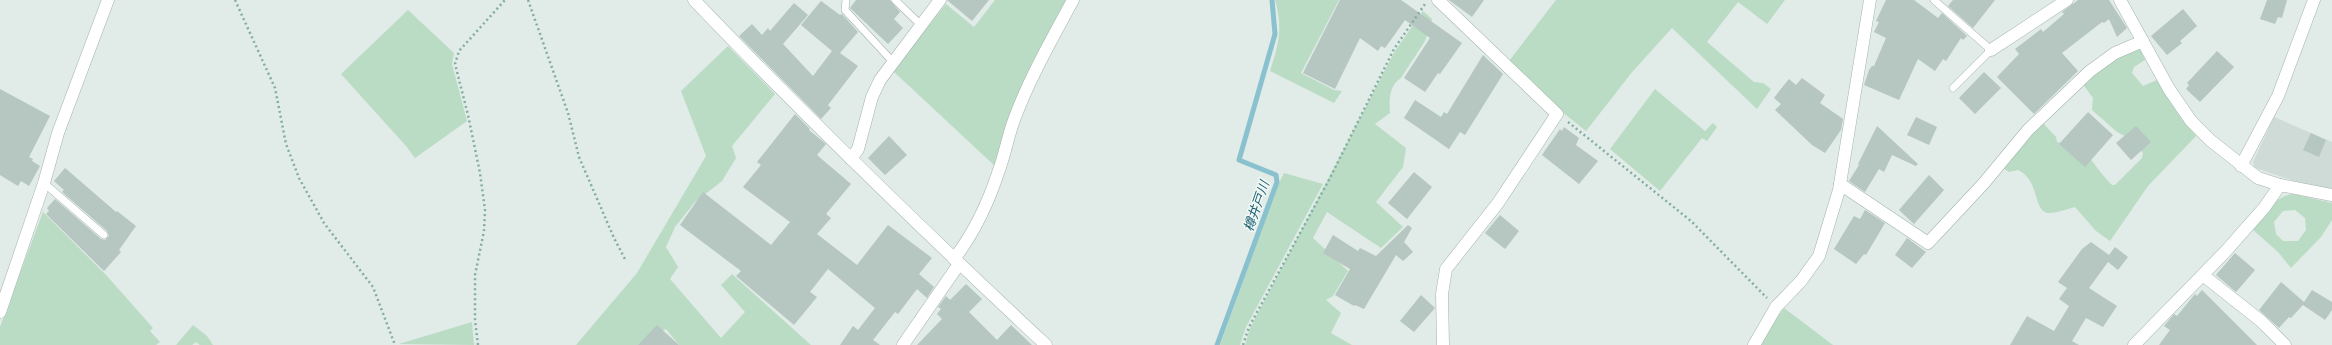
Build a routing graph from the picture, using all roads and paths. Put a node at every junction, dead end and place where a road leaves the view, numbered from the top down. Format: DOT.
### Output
graph roads {
  1 [pos="108,0"];
  2 [pos="236,0"];
  3 [pos="505,0"];
  4 [pos="528,0"];
  5 [pos="694,0"];
  6 [pos="846,0"];
  7 [pos="895,0"];
  8 [pos="940,0"];
  9 [pos="1073,0"];
  10 [pos="1428,0"];
  11 [pos="1438,0"];
  12 [pos="1870,0"];
  13 [pos="1934,0"];
  14 [pos="2067,0"];
  15 [pos="2120,0"];
  16 [pos="2314,0"];
  17 [pos="922,26"];
  18 [pos="2143,40"];
  19 [pos="1991,50"];
  20 [pos="893,62"];
  21 [pos="1953,88"];
  22 [pos="1556,114"];
  23 [pos="852,159"];
  24 [pos="2241,166"];
  25 [pos="44,183"];
  26 [pos="1840,184"];
  27 [pos="2280,185"];
  28 [pos="2332,196"];
  29 [pos="104,235"];
  30 [pos="626,261"];
  31 [pos="957,262"];
  32 [pos="2204,276"];
  33 [pos="1776,307"];
  34 [pos="0,312"];
  35 [pos="395,345"];
  36 [pos="478,345"];
  37 [pos="903,345"];
  38 [pos="1046,345"];
  39 [pos="1243,345"];
  40 [pos="1443,345"];
  41 [pos="1754,345"];
  42 [pos="2134,345"];
  43 [pos="2286,345"];
  1 -- 25 [label="street"];
  2 -- 35 [label="path"];
  3 -- 36 [label="path"];
  4 -- 30 [label="path"];
  5 -- 23 [label="street"];
  6 -- 20 [label="lane"];
  7 -- 17 [label="lane"];
  8 -- 17 [label="street"];
  9 -- 31 [label="street"];
  10 -- 39 [label="path"];
  11 -- 22 [label="street"];
  12 -- 26 [label="street"];
  13 -- 19 [label="lane"];
  14 -- 19 [label="street"];
  15 -- 18 [label="street"];
  16 -- 24 [label="street"];
  17 -- 20 [label="street"];
  18 -- 24 [label="street"];
  18 -- 26 [label="street"];
  19 -- 21 [label="lane"];
  20 -- 23 [label="street"];
  22 -- 33 [label="path"];
  22 -- 40 [label="street"];
  23 -- 31 [label="street"];
  24 -- 27 [label="street"];
  25 -- 29 [label="lane"];
  25 -- 34 [label="street"];
  26 -- 33 [label="street"];
  27 -- 28 [label="street"];
  27 -- 32 [label="street"];
  31 -- 37 [label="street"];
  31 -- 38 [label="street"];
  32 -- 42 [label="street"];
  32 -- 43 [label="street"];
  33 -- 41 [label="street"];
}
